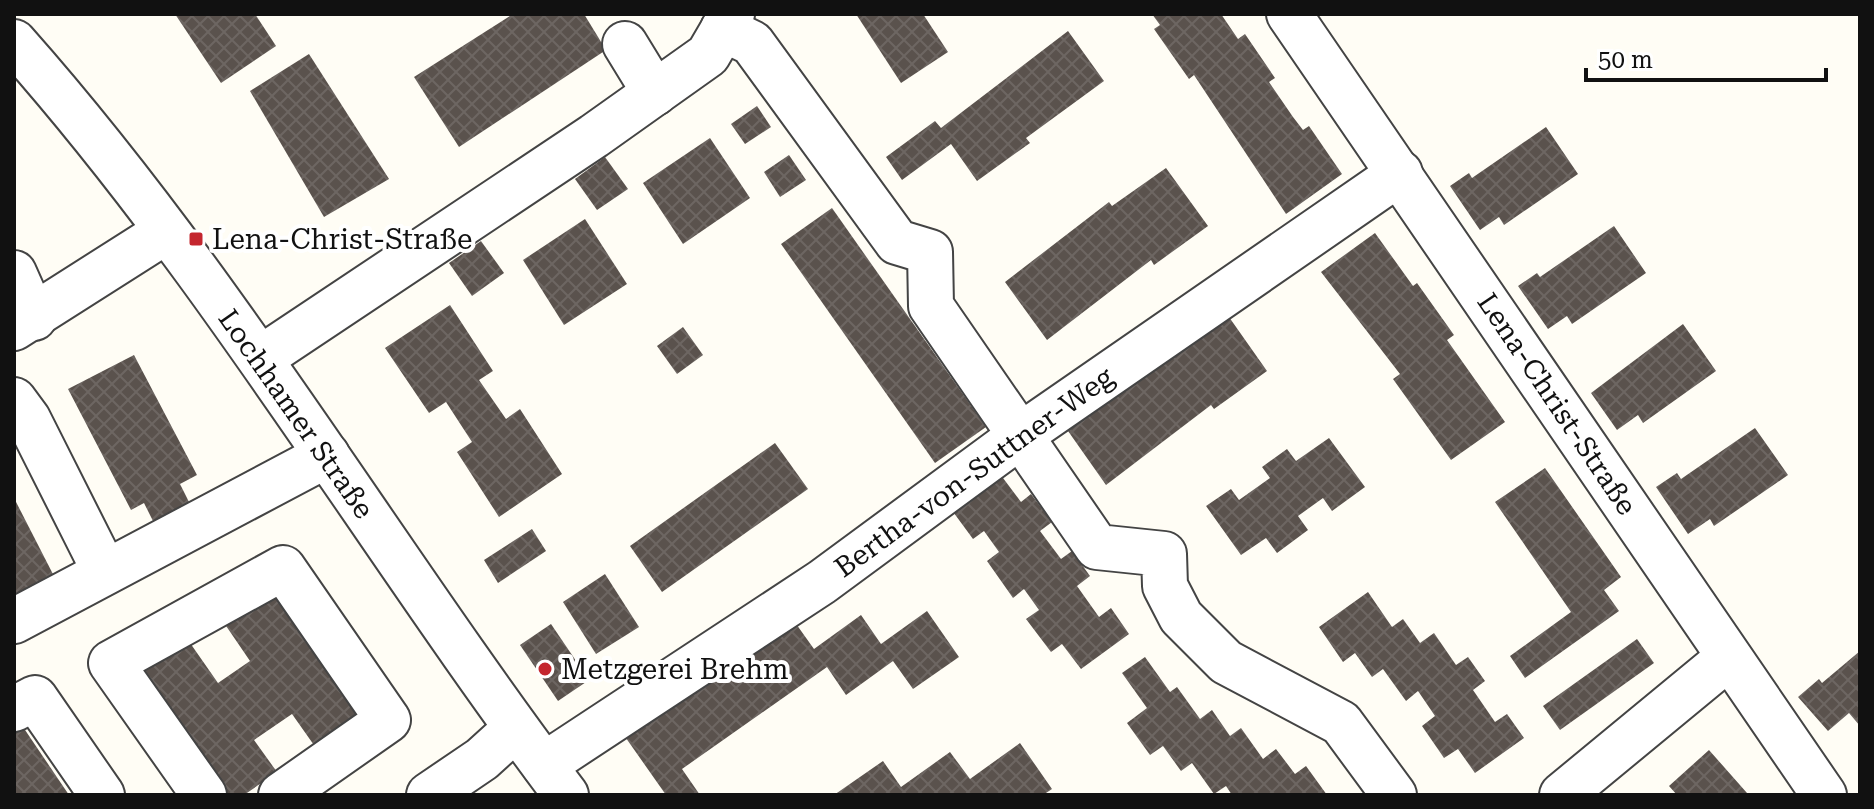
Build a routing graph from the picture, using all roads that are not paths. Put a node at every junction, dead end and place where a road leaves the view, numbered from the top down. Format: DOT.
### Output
graph roads {
  1 [pos="1289,14"];
  2 [pos="727,22"];
  3 [pos="14,42"];
  4 [pos="625,44"];
  5 [pos="655,93"];
  6 [pos="1400,173"];
  7 [pos="165,232"];
  8 [pos="14,273"];
  9 [pos="24,323"];
  10 [pos="261,358"];
  11 [pos="14,400"];
  12 [pos="1020,436"];
  13 [pos="327,455"];
  14 [pos="105,572"];
  15 [pos="14,621"];
  16 [pos="1728,658"];
  17 [pos="14,709"];
  18 [pos="515,729"];
  19 [pos="555,780"];
  20 [pos="102,795"];
  21 [pos="204,795"];
  22 [pos="281,795"];
  23 [pos="429,795"];
  24 [pos="1394,795"];
  25 [pos="1562,795"];
  26 [pos="1824,795"];
  1 -- 6 [label="street, Lena-Christ-Straße"];
  2 -- 5 [label="street"];
  2 -- 12 [label="street"];
  3 -- 7 [label="street, Lochhamer Straße"];
  4 -- 5 [label="street"];
  5 -- 10 [label="street"];
  6 -- 12 [label="street, Bertha-von-Suttner-Weg"];
  6 -- 16 [label="street, Lena-Christ-Straße"];
  7 -- 9 [label="street"];
  7 -- 10 [label="street, Lochhamer Straße"];
  8 -- 9 [label="street"];
  10 -- 13 [label="street, Lochhamer Straße"];
  11 -- 14 [label="street"];
  12 -- 19 [label="street, Bertha-von-Suttner-Weg"];
  12 -- 24 [label="street"];
  13 -- 14 [label="street"];
  13 -- 18 [label="street, Lochhamer Straße"];
  14 -- 15 [label="street"];
  16 -- 25 [label="street"];
  16 -- 26 [label="street, Lena-Christ-Straße"];
  17 -- 20 [label="street"];
  18 -- 19 [label="street, Lochhamer Straße"];
  18 -- 23 [label="street"];
  21 -- 22 [label="street"];
}
